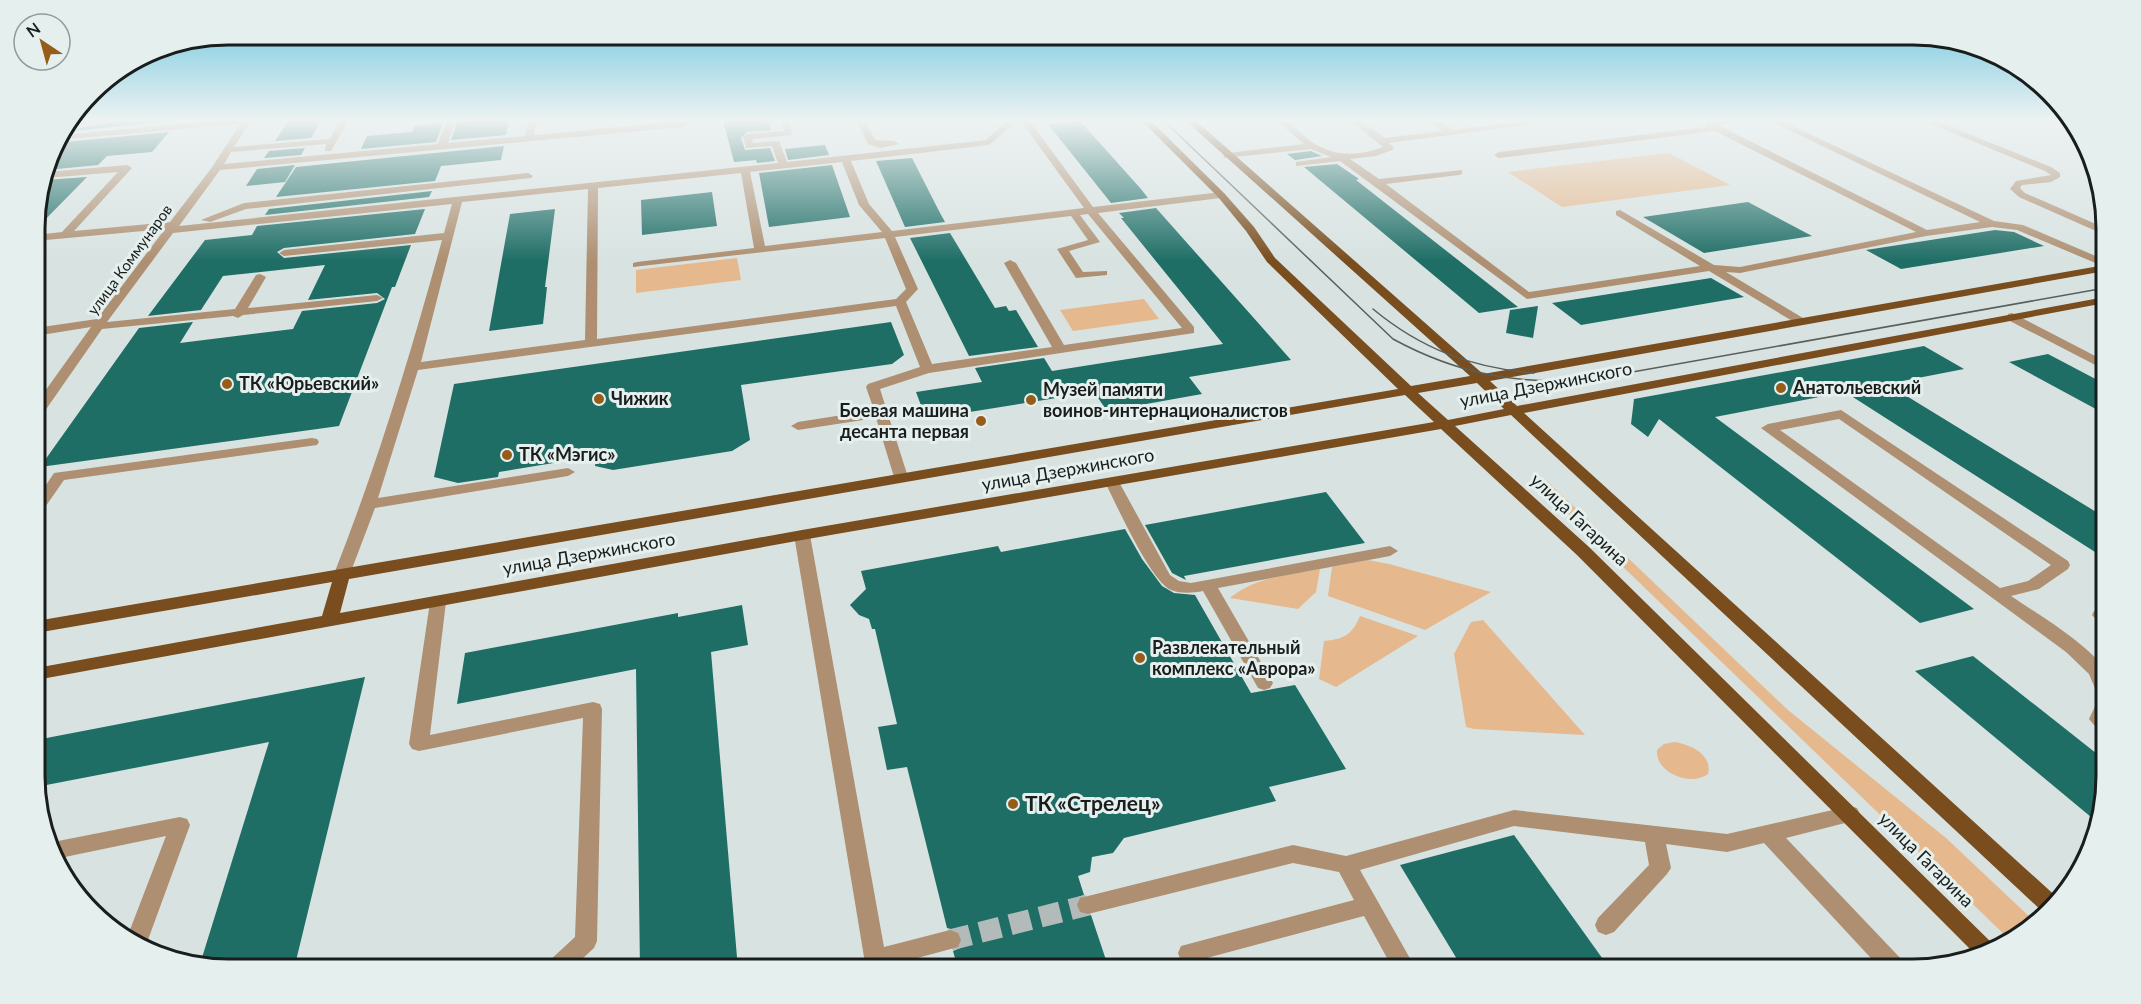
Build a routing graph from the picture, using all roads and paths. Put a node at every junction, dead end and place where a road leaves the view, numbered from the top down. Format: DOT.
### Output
graph roads {
  1 [pos="217,167"];
  2 [pos="769,167"];
  3 [pos="849,167"];
  4 [pos="1058,167"];
  5 [pos="1192,167"];
  6 [pos="1240,167"];
  7 [pos="1355,167"];
  8 [pos="1794,167"];
  9 [pos="1871,167"];
  10 [pos="2043,167"];
  11 [pos="745,170"];
  12 [pos="1459,172"];
  13 [pos="53,174"];
  14 [pos="528,176"];
  15 [pos="1377,182"];
  16 [pos="593,186"];
  17 [pos="1221,195"];
  18 [pos="458,200"];
  19 [pos="1090,210"];
  20 [pos="1073,212"];
  21 [pos="1620,213"];
  22 [pos="1992,224"];
  23 [pos="2096,227"];
  24 [pos="176,228"];
  25 [pos="1926,233"];
  26 [pos="889,235"];
  27 [pos="64,236"];
  28 [pos="449,236"];
  29 [pos="45,237"];
  30 [pos="760,251"];
  31 [pos="284,253"];
  32 [pos="2096,262"];
  33 [pos="1010,263"];
  34 [pos="637,265"];
  35 [pos="1710,268"];
  36 [pos="2096,268"];
  37 [pos="1103,273"];
  38 [pos="260,278"];
  39 [pos="377,298"];
  40 [pos="900,302"];
  41 [pos="2096,302"];
  42 [pos="238,314"];
  43 [pos="2012,317"];
  44 [pos="1799,321"];
  45 [pos="101,324"];
  46 [pos="45,331"];
  47 [pos="591,344"];
  48 [pos="1060,349"];
  49 [pos="2096,359"];
  50 [pos="413,367"];
  51 [pos="927,369"];
  52 [pos="1480,378"];
  53 [pos="1409,390"];
  54 [pos="52,393"];
  55 [pos="45,394"];
  56 [pos="45,402"];
  57 [pos="1513,412"];
  58 [pos="882,413"];
  59 [pos="1446,424"];
  60 [pos="798,426"];
  61 [pos="312,442"];
  62 [pos="568,472"];
  63 [pos="901,477"];
  64 [pos="1112,482"];
  65 [pos="45,497"];
  66 [pos="369,504"];
  67 [pos="802,535"];
  68 [pos="1390,551"];
  69 [pos="342,574"];
  70 [pos="1208,585"];
  71 [pos="1997,594"];
  72 [pos="438,602"];
  73 [pos="329,621"];
  74 [pos="45,625"];
  75 [pos="2096,671"];
  76 [pos="45,672"];
  77 [pos="1264,683"];
  78 [pos="1850,814"];
  79 [pos="1654,833"];
  80 [pos="1770,835"];
  81 [pos="60,849"];
  82 [pos="1346,865"];
  83 [pos="2046,901"];
  84 [pos="1088,905"];
  85 [pos="1370,905"];
  86 [pos="1606,926"];
  87 [pos="139,936"];
  88 [pos="950,940"];
  89 [pos="1982,945"];
  90 [pos="566,959"];
  91 [pos="876,959"];
  92 [pos="892,959"];
  93 [pos="1191,959"];
  94 [pos="1400,959"];
  95 [pos="1887,959"];
  1 -- 24 [label="street, улица Коммунаров"];
  2 -- 11 [label="street"];
  3 -- 26 [label="street"];
  4 -- 19 [label="street"];
  5 -- 17 [label="main road, улица Гагарина"];
  6 -- 52 [label="main road, улица Гагарина"];
  7 -- 15 [label="street"];
  8 -- 25 [label="street"];
  9 -- 22 [label="street"];
  10 -- 23 [label="street"];
  11 -- 16 [label="street"];
  11 -- 30 [label="street"];
  12 -- 15 [label="street"];
  13 -- 27 [label="street"];
  14 -- 24 [label="street"];
  15 -- 35 [label="street"];
  16 -- 18 [label="street"];
  16 -- 47 [label="street"];
  17 -- 19 [label="street"];
  17 -- 53 [label="main road, улица Гагарина"];
  18 -- 24 [label="street"];
  18 -- 28 [label="street"];
  19 -- 20 [label="street"];
  19 -- 48 [label="street"];
  20 -- 26 [label="street"];
  20 -- 37 [label="street"];
  21 -- 35 [label="street"];
  22 -- 25 [label="street"];
  22 -- 32 [label="street"];
  24 -- 27 [label="street"];
  24 -- 45 [label="street, улица Коммунаров"];
  25 -- 35 [label="street"];
  26 -- 30 [label="street"];
  26 -- 40 [label="street"];
  27 -- 29 [label="street"];
  28 -- 31 [label="street"];
  28 -- 50 [label="street"];
  30 -- 34 [label="street"];
  33 -- 48 [label="street"];
  35 -- 44 [label="street"];
  36 -- 44 [label="main road, улица Дзержинского"];
  38 -- 42 [label="street"];
  39 -- 42 [label="street"];
  40 -- 47 [label="street"];
  40 -- 51 [label="street"];
  41 -- 43 [label="main road, улица Дзержинского"];
  42 -- 45 [label="street"];
  43 -- 49 [label="street"];
  43 -- 57 [label="main road, улица Дзержинского"];
  44 -- 52 [label="main road, улица Дзержинского"];
  45 -- 46 [label="street"];
  45 -- 54 [label="street, улица Коммунаров"];
  47 -- 50 [label="street"];
  48 -- 51 [label="street"];
  50 -- 66 [label="street"];
  51 -- 58 [label="street"];
  52 -- 53 [label="main road, улица Дзержинского"];
  52 -- 57 [label="main road, улица Гагарина"];
  53 -- 59 [label="main road, улица Гагарина"];
  53 -- 63 [label="main road, улица Дзержинского"];
  54 -- 55 [label="street"];
  54 -- 56 [label="street, улица Коммунаров"];
  57 -- 59 [label="main road, улица Дзержинского"];
  57 -- 83 [label="main road, улица Гагарина"];
  58 -- 60 [label="street"];
  58 -- 63 [label="street"];
  59 -- 64 [label="main road, улица Дзержинского"];
  59 -- 78 [label="main road, улица Гагарина"];
  61 -- 65 [label="street"];
  62 -- 66 [label="street"];
  63 -- 69 [label="main road, улица Дзержинского"];
  64 -- 67 [label="main road, улица Дзержинского"];
  64 -- 70 [label="street"];
  66 -- 69 [label="street"];
  67 -- 72 [label="main road, улица Дзержинского"];
  67 -- 91 [label="street"];
  68 -- 70 [label="street"];
  69 -- 73 [label="main road"];
  69 -- 74 [label="main road, улица Дзержинского"];
  70 -- 77 [label="street"];
  71 -- 71 [label="street"];
  71 -- 75 [label="street"];
  72 -- 73 [label="main road, улица Дзержинского"];
  72 -- 90 [label="street"];
  73 -- 76 [label="main road, улица Дзержинского"];
  78 -- 80 [label="street"];
  78 -- 89 [label="main road, улица Гагарина"];
  79 -- 80 [label="street"];
  79 -- 82 [label="street"];
  79 -- 86 [label="street"];
  80 -- 95 [label="street"];
  81 -- 87 [label="street"];
  82 -- 84 [label="street"];
  82 -- 85 [label="street"];
  85 -- 93 [label="street"];
  85 -- 94 [label="street"];
  88 -- 92 [label="street"];
}
